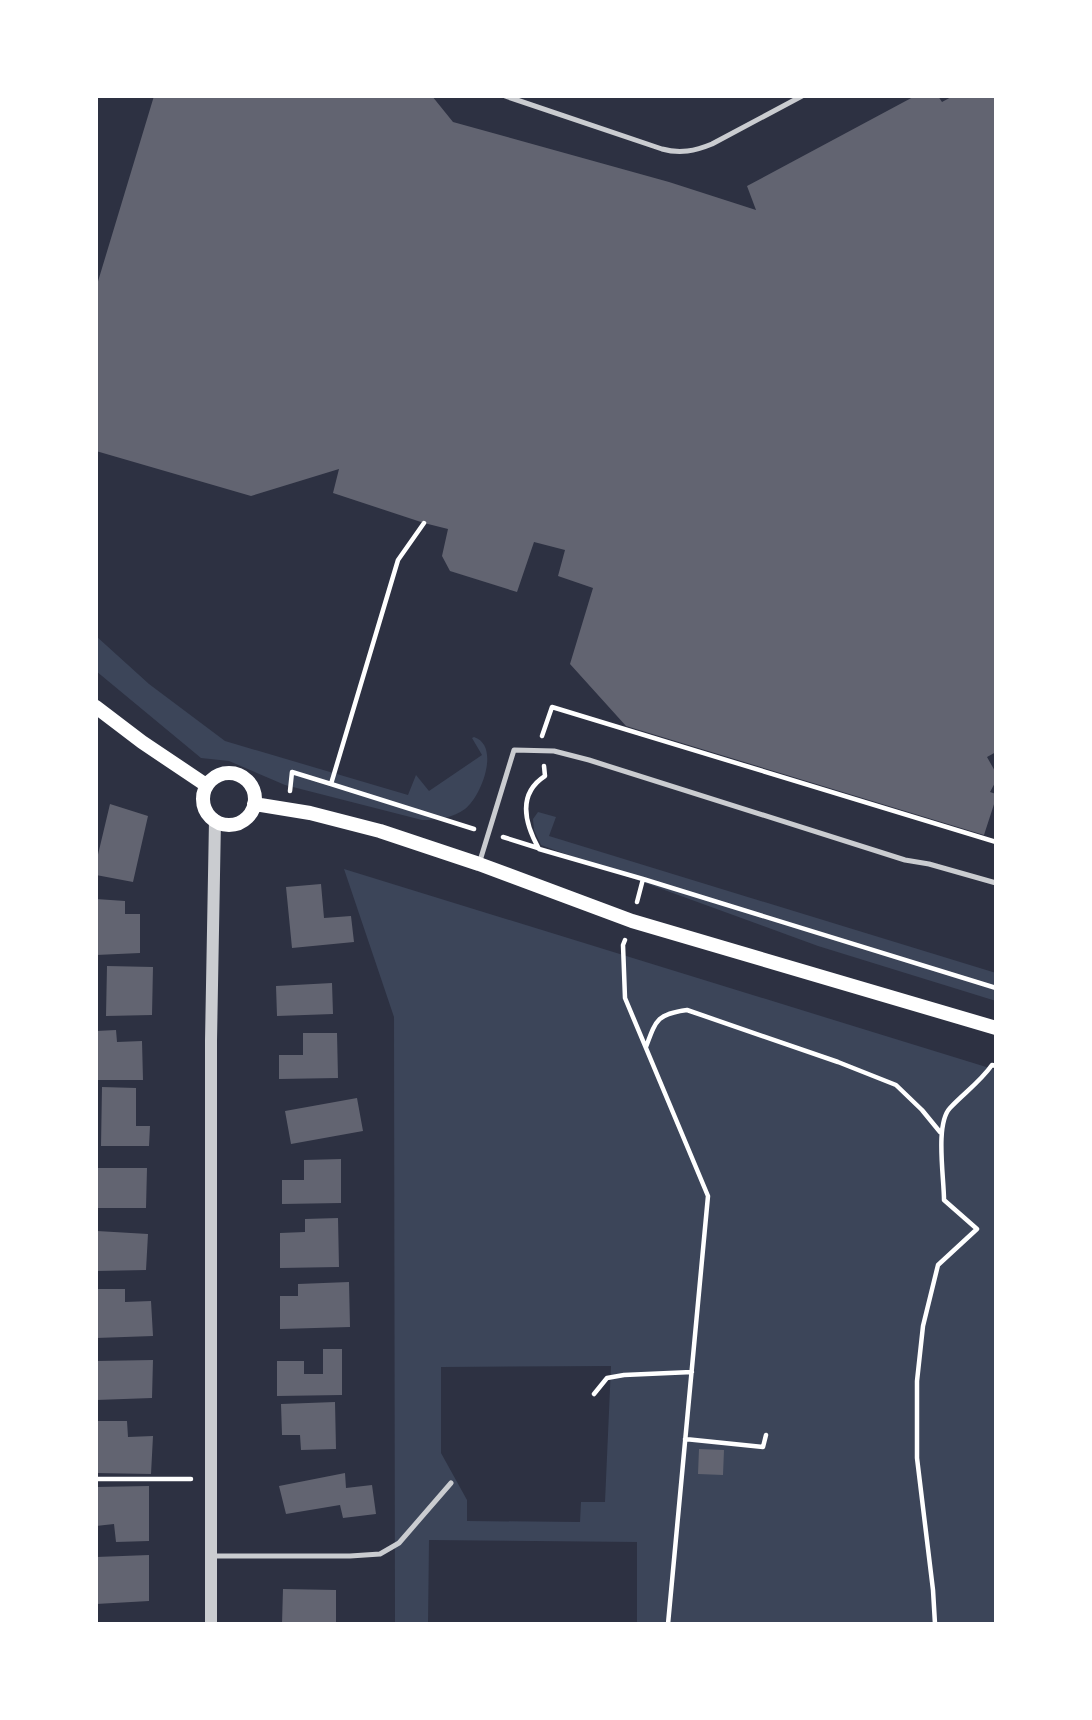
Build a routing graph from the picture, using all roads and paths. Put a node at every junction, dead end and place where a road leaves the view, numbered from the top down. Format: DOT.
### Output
graph roads {
  1 [pos="505,96"];
  2 [pos="802,96"];
  3 [pos="424,523"];
  4 [pos="96,706"];
  5 [pos="331,784"];
  6 [pos="206,786"];
  7 [pos="254,804"];
  8 [pos="288,810"];
  9 [pos="215,820"];
  10 [pos="488,833"];
  11 [pos="539,849"];
  12 [pos="479,864"];
  13 [pos="643,879"];
  14 [pos="996,883"];
  15 [pos="632,921"];
  16 [pos="996,988"];
  17 [pos="996,1028"];
  18 [pos="646,1048"];
  19 [pos="996,1066"];
  20 [pos="940,1133"];
  21 [pos="692,1372"];
  22 [pos="594,1394"];
  23 [pos="766,1435"];
  24 [pos="685,1439"];
  25 [pos="96,1479"];
  26 [pos="209,1479"];
  27 [pos="451,1483"];
  28 [pos="210,1556"];
  29 [pos="211,1624"];
  30 [pos="668,1624"];
  31 [pos="934,1624"];
  1 -- 2 [label="lane"];
  3 -- 5 [label="path"];
  4 -- 6 [label="main road"];
  5 -- 8 [label="path"];
  5 -- 10 [label="path"];
  6 -- 7 [label="main road"];
  6 -- 9 [label="main road"];
  7 -- 8 [label="main road"];
  7 -- 9 [label="main road"];
  8 -- 12 [label="main road"];
  9 -- 26 [label="street"];
  10 -- 11 [label="path"];
  10 -- 12 [label="lane"];
  10 -- 14 [label="lane"];
  12 -- 15 [label="main road"];
  13 -- 16 [label="path"];
  15 -- 17 [label="main road"];
  15 -- 18 [label="path"];
  18 -- 20 [label="path"];
  18 -- 21 [label="path"];
  19 -- 20 [label="path"];
  20 -- 31 [label="path"];
  21 -- 22 [label="path"];
  21 -- 24 [label="path"];
  23 -- 24 [label="path"];
  24 -- 30 [label="path"];
  25 -- 26 [label="path"];
  26 -- 28 [label="street"];
  27 -- 28 [label="lane"];
  28 -- 29 [label="street"];
}
